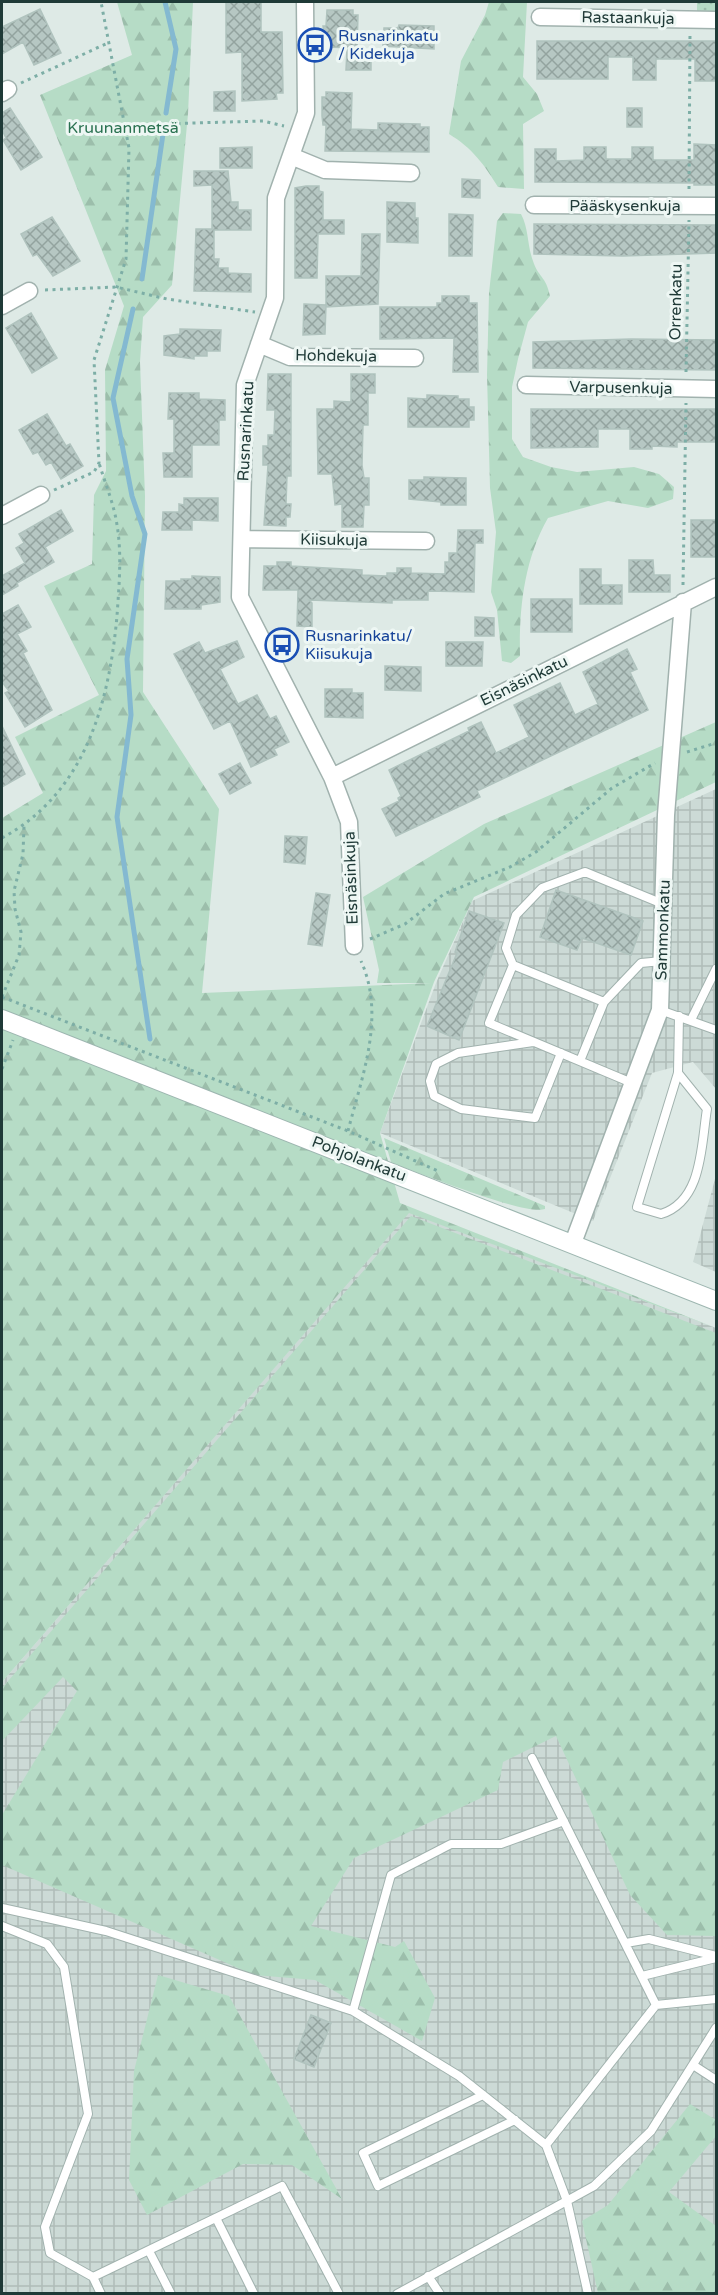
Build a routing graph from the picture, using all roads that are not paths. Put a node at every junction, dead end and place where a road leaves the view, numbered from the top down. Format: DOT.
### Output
graph roads {
  1 [pos="305,2"];
  2 [pos="540,17"];
  3 [pos="717,20"];
  4 [pos="291,156"];
  5 [pos="411,174"];
  6 [pos="534,205"];
  7 [pos="717,206"];
  8 [pos="28,291"];
  9 [pos="2,306"];
  10 [pos="259,344"];
  11 [pos="415,358"];
  12 [pos="526,385"];
  13 [pos="717,389"];
  14 [pos="41,495"];
  15 [pos="2,516"];
  16 [pos="242,539"];
  17 [pos="426,541"];
  18 [pos="717,586"];
  19 [pos="683,602"];
  20 [pos="332,777"];
  21 [pos="663,904"];
  22 [pos="354,946"];
  23 [pos="662,961"];
  24 [pos="513,965"];
  25 [pos="717,969"];
  26 [pos="604,1002"];
  27 [pos="660,1010"];
  28 [pos="679,1016"];
  29 [pos="2,1018"];
  30 [pos="691,1020"];
  31 [pos="717,1030"];
  32 [pos="534,1042"];
  33 [pos="561,1053"];
  34 [pos="580,1061"];
  35 [pos="678,1073"];
  36 [pos="632,1083"];
  37 [pos="573,1243"];
  38 [pos="717,1301"];
  39 [pos="532,1758"];
  40 [pos="564,1821"];
  41 [pos="2,1908"];
  42 [pos="2,1926"];
  43 [pos="626,1943"];
  44 [pos="717,1957"];
  45 [pos="642,1976"];
  46 [pos="717,1999"];
  47 [pos="656,2005"];
  48 [pos="353,2010"];
  49 [pos="717,2028"];
  50 [pos="693,2065"];
  51 [pos="717,2080"];
  52 [pos="483,2095"];
  53 [pos="515,2120"];
  54 [pos="546,2145"];
  55 [pos="567,2201"];
  56 [pos="216,2218"];
  57 [pos="148,2250"];
  58 [pos="428,2276"];
  59 [pos="93,2277"];
  60 [pos="101,2294"];
  61 [pos="171,2294"];
  62 [pos="254,2294"];
  63 [pos="339,2294"];
  64 [pos="397,2294"];
  65 [pos="440,2294"];
  66 [pos="588,2294"];
  1 -- 4 [label="street, Rusnarinkatu"];
  2 -- 3 [label="street, Rastaankuja"];
  4 -- 5 [label="street"];
  4 -- 10 [label="street, Rusnarinkatu"];
  6 -- 7 [label="street, Pääskysenkuja"];
  8 -- 9 [label="street"];
  10 -- 11 [label="street, Hohdekuja"];
  10 -- 16 [label="street, Rusnarinkatu"];
  12 -- 13 [label="street, Varpusenkuja"];
  14 -- 15 [label="street"];
  16 -- 17 [label="street, Kiisukuja"];
  16 -- 20 [label="street, Rusnarinkatu"];
  18 -- 19 [label="street, Eisnäsinkatu"];
  19 -- 20 [label="street, Eisnäsinkatu"];
  19 -- 21 [label="street, Sammonkatu"];
  20 -- 22 [label="street, Eisnäsinkuja"];
  21 -- 23 [label="street, Sammonkatu"];
  21 -- 24 [label="lane"];
  23 -- 26 [label="lane"];
  23 -- 27 [label="street, Sammonkatu"];
  24 -- 26 [label="lane"];
  24 -- 32 [label="lane"];
  25 -- 30 [label="lane"];
  26 -- 34 [label="lane"];
  27 -- 28 [label="lane"];
  27 -- 36 [label="street, Sammonkatu"];
  28 -- 30 [label="lane"];
  28 -- 35 [label="lane"];
  29 -- 37 [label="main road, Pohjolankatu"];
  30 -- 31 [label="lane"];
  32 -- 33 [label="lane"];
  32 -- 33 [label="lane"];
  33 -- 34 [label="lane"];
  34 -- 36 [label="lane"];
  35 -- 35 [label="lane"];
  36 -- 37 [label="street, Sammonkatu"];
  37 -- 38 [label="main road, Pohjolankatu"];
  39 -- 40 [label="lane"];
  40 -- 43 [label="lane"];
  40 -- 48 [label="lane"];
  41 -- 48 [label="lane"];
  42 -- 59 [label="lane"];
  43 -- 44 [label="lane"];
  43 -- 45 [label="lane"];
  44 -- 45 [label="lane"];
  45 -- 47 [label="lane"];
  46 -- 47 [label="lane"];
  47 -- 54 [label="lane"];
  48 -- 52 [label="lane"];
  49 -- 50 [label="lane"];
  50 -- 51 [label="lane"];
  50 -- 55 [label="lane"];
  52 -- 53 [label="lane"];
  52 -- 53 [label="lane"];
  53 -- 54 [label="lane"];
  54 -- 55 [label="lane"];
  55 -- 58 [label="lane"];
  55 -- 66 [label="lane"];
  56 -- 57 [label="lane"];
  56 -- 62 [label="lane"];
  56 -- 63 [label="lane"];
  57 -- 59 [label="lane"];
  57 -- 61 [label="lane"];
  58 -- 64 [label="lane"];
  58 -- 65 [label="lane"];
  59 -- 60 [label="lane"];
}
